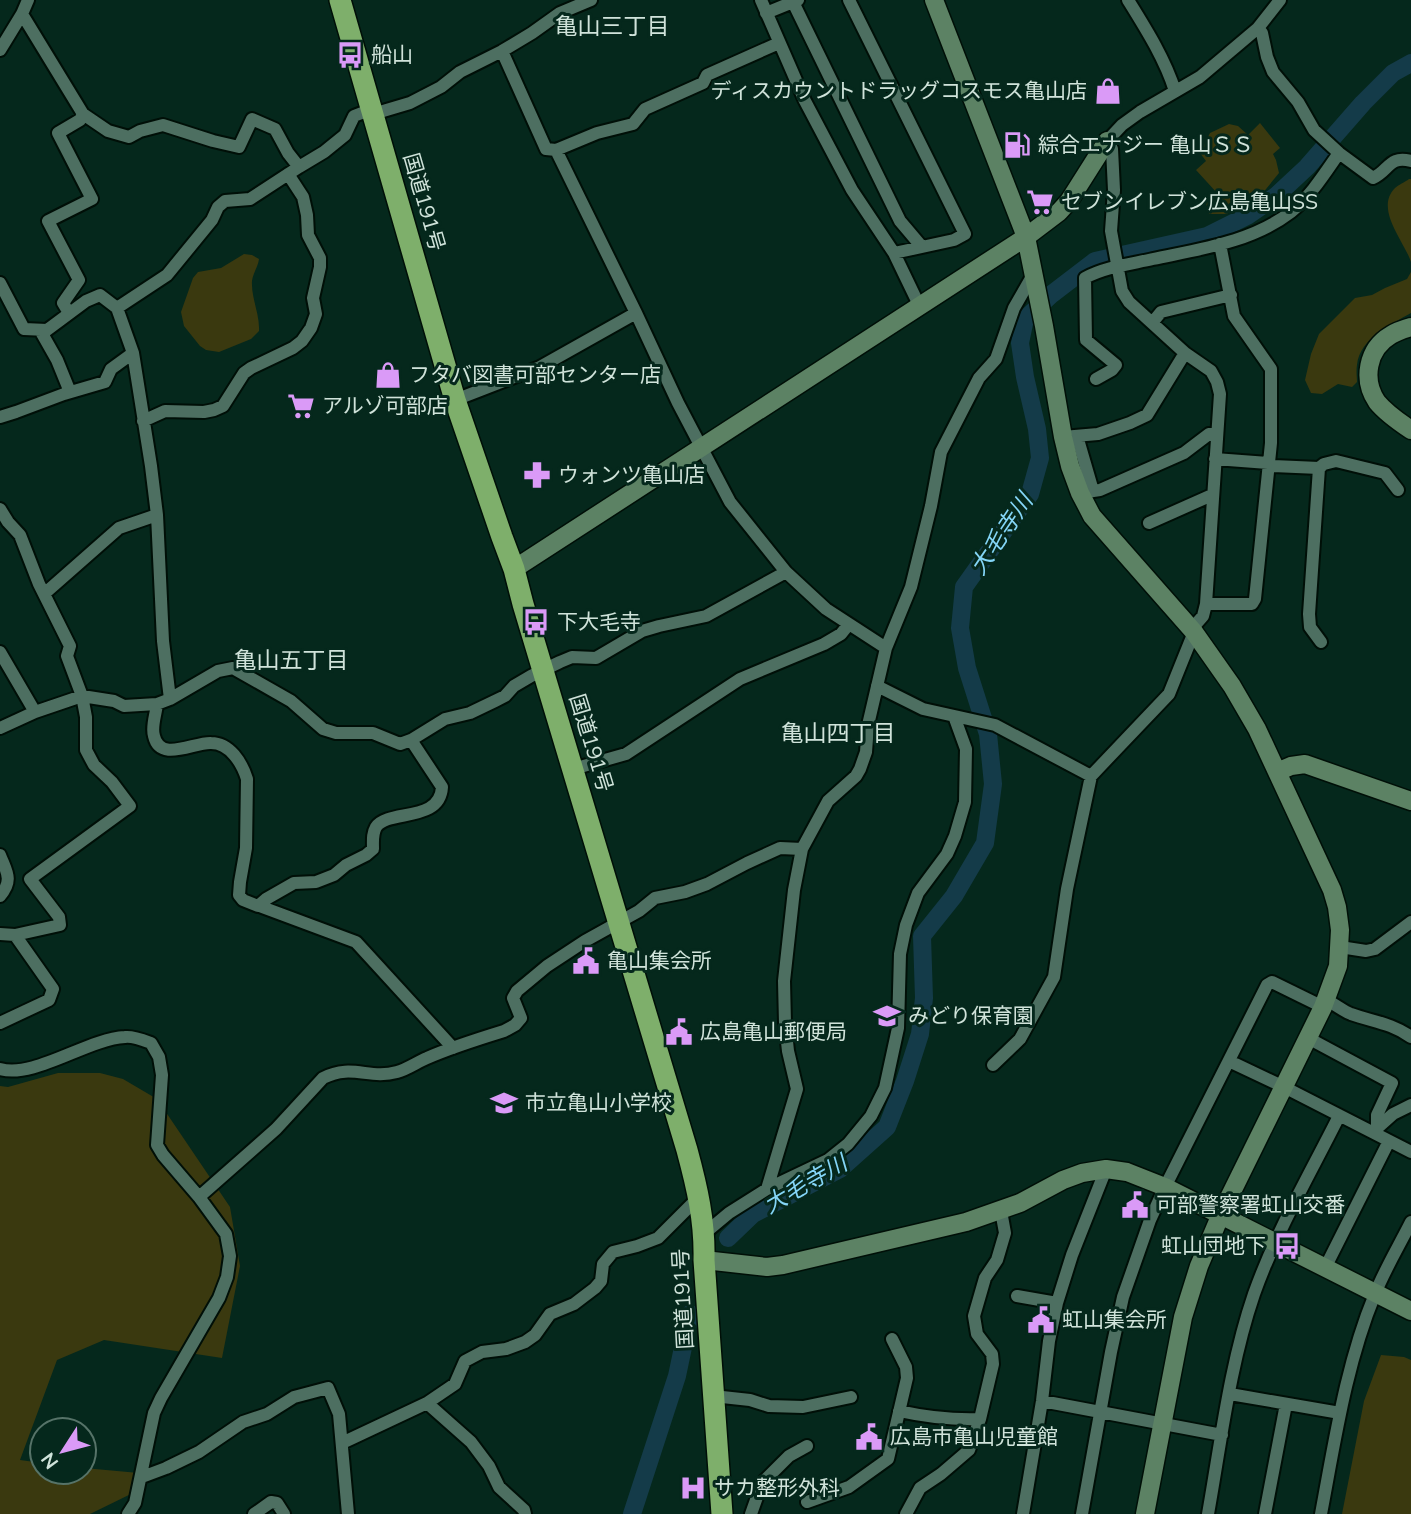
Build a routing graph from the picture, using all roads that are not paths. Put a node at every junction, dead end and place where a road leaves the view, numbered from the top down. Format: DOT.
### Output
graph roads {
  1 [pos="340,0"];
  2 [pos="590,0"];
  3 [pos="761,0"];
  4 [pos="849,0"];
  5 [pos="934,0"];
  6 [pos="1128,0"];
  7 [pos="1280,0"];
  8 [pos="796,1"];
  9 [pos="574,3"];
  10 [pos="25,4"];
  11 [pos="766,13"];
  12 [pos="1258,27"];
  13 [pos="779,43"];
  14 [pos="0,50"];
  15 [pos="502,51"];
  16 [pos="1175,91"];
  17 [pos="372,112"];
  18 [pos="83,114"];
  19 [pos="1107,141"];
  20 [pos="556,150"];
  21 [pos="1338,152"];
  22 [pos="1411,161"];
  23 [pos="293,171"];
  24 [pos="1026,237"];
  25 [pos="1220,244"];
  26 [pos="922,247"];
  27 [pos="894,253"];
  28 [pos="1117,264"];
  29 [pos="1035,277"];
  30 [pos="0,283"];
  31 [pos="1231,295"];
  32 [pos="920,307"];
  33 [pos="117,308"];
  34 [pos="69,313"];
  35 [pos="636,313"];
  36 [pos="1152,323"];
  37 [pos="1411,327"];
  38 [pos="40,330"];
  39 [pos="133,353"];
  40 [pos="1185,353"];
  41 [pos="1096,379"];
  42 [pos="70,392"];
  43 [pos="455,400"];
  44 [pos="0,416"];
  45 [pos="143,421"];
  46 [pos="1411,430"];
  47 [pos="1217,433"];
  48 [pos="1070,436"];
  49 [pos="702,449"];
  50 [pos="1215,459"];
  51 [pos="1268,463"];
  52 [pos="1319,468"];
  53 [pos="1398,490"];
  54 [pos="1087,492"];
  55 [pos="1212,495"];
  56 [pos="0,509"];
  57 [pos="157,515"];
  58 [pos="1149,523"];
  59 [pos="514,569"];
  60 [pos="786,572"];
  61 [pos="44,594"];
  62 [pos="1206,604"];
  63 [pos="849,624"];
  64 [pos="1194,632"];
  65 [pos="1321,642"];
  66 [pos="886,648"];
  67 [pos="0,652"];
  68 [pos="544,670"];
  69 [pos="877,686"];
  70 [pos="82,696"];
  71 [pos="164,701"];
  72 [pos="35,712"];
  73 [pos="958,717"];
  74 [pos="0,728"];
  75 [pos="411,740"];
  76 [pos="573,769"];
  77 [pos="1277,772"];
  78 [pos="1091,776"];
  79 [pos="1411,801"];
  80 [pos="802,849"];
  81 [pos="0,855"];
  82 [pos="0,895"];
  83 [pos="262,907"];
  84 [pos="619,921"];
  85 [pos="1411,922"];
  86 [pos="0,934"];
  87 [pos="15,935"];
  88 [pos="1340,947"];
  89 [pos="1325,1003"];
  90 [pos="0,1023"];
  91 [pos="1411,1037"];
  92 [pos="1308,1038"];
  93 [pos="453,1048"];
  94 [pos="1228,1061"];
  95 [pos="993,1065"];
  96 [pos="0,1069"];
  97 [pos="1284,1087"];
  98 [pos="1411,1105"];
  99 [pos="1339,1116"];
  100 [pos="1375,1130"];
  101 [pos="1389,1141"];
  102 [pos="1411,1152"];
  103 [pos="1106,1169"];
  104 [pos="1165,1186"];
  105 [pos="767,1189"];
  106 [pos="199,1197"];
  107 [pos="699,1197"];
  108 [pos="1001,1211"];
  109 [pos="1221,1214"];
  110 [pos="1411,1222"];
  111 [pos="705,1233"];
  112 [pos="1275,1243"];
  113 [pos="1406,1243"];
  114 [pos="704,1260"];
  115 [pos="1325,1268"];
  116 [pos="1375,1293"];
  117 [pos="1017,1296"];
  118 [pos="1057,1303"];
  119 [pos="1411,1311"];
  120 [pos="891,1339"];
  121 [pos="1230,1394"];
  122 [pos="713,1396"];
  123 [pos="851,1397"];
  124 [pos="1042,1401"];
  125 [pos="427,1403"];
  126 [pos="1286,1404"];
  127 [pos="900,1411"];
  128 [pos="1100,1413"];
  129 [pos="1340,1413"];
  130 [pos="980,1419"];
  131 [pos="1162,1424"];
  132 [pos="1222,1435"];
  133 [pos="342,1443"];
  134 [pos="807,1446"];
  135 [pos="142,1477"];
  136 [pos="807,1502"];
  137 [pos="128,1514"];
  138 [pos="254,1514"];
  139 [pos="284,1514"];
  140 [pos="348,1514"];
  141 [pos="525,1514"];
  142 [pos="722,1514"];
  143 [pos="751,1514"];
  144 [pos="906,1514"];
  145 [pos="1023,1514"];
  146 [pos="1082,1514"];
  147 [pos="1145,1514"];
  148 [pos="1208,1514"];
  149 [pos="1265,1514"];
  150 [pos="1321,1514"];
  1 -- 17 [label="highway, 国道191号"];
  2 -- 9 [label="street"];
  3 -- 11 [label="street"];
  4 -- 26 [label="street"];
  5 -- 24 [label="street"];
  6 -- 16 [label="street"];
  7 -- 12 [label="street"];
  8 -- 11 [label="street"];
  8 -- 26 [label="street"];
  9 -- 15 [label="street"];
  10 -- 14 [label="street"];
  10 -- 18 [label="street"];
  11 -- 13 [label="street"];
  12 -- 16 [label="street"];
  12 -- 21 [label="street"];
  13 -- 20 [label="street"];
  13 -- 27 [label="street"];
  15 -- 17 [label="street"];
  15 -- 20 [label="street"];
  16 -- 19 [label="street"];
  17 -- 23 [label="street"];
  17 -- 43 [label="highway, 国道191号"];
  18 -- 23 [label="street"];
  18 -- 34 [label="street"];
  19 -- 24 [label="street"];
  19 -- 28 [label="street"];
  20 -- 35 [label="street"];
  21 -- 22 [label="street"];
  21 -- 25 [label="street"];
  23 -- 33 [label="street"];
  23 -- 45 [label="street"];
  24 -- 29 [label="street"];
  24 -- 32 [label="street"];
  25 -- 28 [label="street"];
  25 -- 31 [label="street"];
  26 -- 27 [label="street"];
  27 -- 32 [label="street"];
  28 -- 36 [label="street"];
  28 -- 41 [label="street"];
  29 -- 48 [label="street"];
  29 -- 66 [label="street"];
  30 -- 38 [label="street"];
  31 -- 36 [label="street"];
  31 -- 51 [label="street"];
  32 -- 49 [label="street"];
  33 -- 34 [label="street"];
  33 -- 39 [label="street"];
  34 -- 38 [label="street"];
  35 -- 43 [label="street"];
  35 -- 49 [label="street"];
  36 -- 40 [label="street"];
  37 -- 46 [label="street"];
  38 -- 42 [label="street"];
  39 -- 42 [label="street"];
  39 -- 45 [label="street"];
  40 -- 47 [label="street"];
  40 -- 48 [label="street"];
  42 -- 44 [label="street"];
  43 -- 59 [label="highway, 国道191号"];
  45 -- 57 [label="street"];
  47 -- 50 [label="street"];
  47 -- 54 [label="street"];
  48 -- 54 [label="street"];
  49 -- 59 [label="street"];
  49 -- 60 [label="street"];
  50 -- 51 [label="street"];
  50 -- 55 [label="street"];
  51 -- 52 [label="street"];
  51 -- 62 [label="street"];
  52 -- 53 [label="street"];
  52 -- 65 [label="street"];
  54 -- 64 [label="street"];
  55 -- 58 [label="street"];
  55 -- 62 [label="street"];
  56 -- 61 [label="street"];
  57 -- 61 [label="street"];
  57 -- 71 [label="street"];
  59 -- 68 [label="highway, 国道191号"];
  60 -- 63 [label="street"];
  60 -- 68 [label="street"];
  61 -- 70 [label="street"];
  62 -- 64 [label="street"];
  63 -- 66 [label="street"];
  63 -- 76 [label="street"];
  64 -- 77 [label="street"];
  64 -- 78 [label="street"];
  66 -- 69 [label="street"];
  67 -- 72 [label="street"];
  68 -- 75 [label="street"];
  68 -- 76 [label="highway, 国道191号"];
  69 -- 73 [label="street"];
  69 -- 80 [label="street"];
  70 -- 71 [label="street"];
  70 -- 72 [label="street"];
  70 -- 87 [label="street"];
  71 -- 75 [label="street"];
  71 -- 75 [label="street"];
  72 -- 74 [label="street"];
  73 -- 78 [label="street"];
  73 -- 105 [label="street"];
  76 -- 84 [label="highway, 国道191号"];
  77 -- 79 [label="street"];
  77 -- 88 [label="street"];
  78 -- 95 [label="street"];
  80 -- 84 [label="street"];
  80 -- 105 [label="street"];
  81 -- 82 [label="street"];
  83 -- 93 [label="street"];
  84 -- 93 [label="street"];
  84 -- 107 [label="highway, 国道191号"];
  85 -- 88 [label="street"];
  86 -- 87 [label="street"];
  87 -- 90 [label="street"];
  88 -- 89 [label="street"];
  89 -- 91 [label="street"];
  89 -- 92 [label="street"];
  89 -- 94 [label="street"];
  92 -- 97 [label="street"];
  92 -- 100 [label="street"];
  93 -- 106 [label="street"];
  94 -- 97 [label="street"];
  94 -- 104 [label="street"];
  96 -- 106 [label="street"];
  97 -- 99 [label="street"];
  97 -- 109 [label="street"];
  98 -- 100 [label="street"];
  99 -- 100 [label="street"];
  99 -- 112 [label="street"];
  100 -- 101 [label="street"];
  101 -- 102 [label="street"];
  101 -- 115 [label="street"];
  103 -- 104 [label="street"];
  103 -- 108 [label="street"];
  103 -- 118 [label="street"];
  104 -- 109 [label="street"];
  104 -- 128 [label="street"];
  105 -- 111 [label="street"];
  106 -- 135 [label="street"];
  107 -- 111 [label="highway, 国道191号"];
  107 -- 125 [label="street"];
  108 -- 114 [label="street"];
  108 -- 130 [label="street"];
  109 -- 112 [label="street"];
  109 -- 131 [label="street"];
  110 -- 113 [label="street"];
  111 -- 114 [label="highway, 国道191号"];
  112 -- 115 [label="street"];
  112 -- 121 [label="street"];
  113 -- 116 [label="street"];
  114 -- 122 [label="highway, 国道191号"];
  115 -- 116 [label="street"];
  116 -- 119 [label="street"];
  116 -- 129 [label="street"];
  117 -- 118 [label="street"];
  118 -- 124 [label="street"];
  120 -- 127 [label="street"];
  121 -- 126 [label="street"];
  121 -- 132 [label="street"];
  122 -- 123 [label="street"];
  122 -- 142 [label="highway, 国道191号"];
  124 -- 128 [label="street"];
  124 -- 145 [label="street"];
  125 -- 133 [label="street"];
  125 -- 141 [label="street"];
  126 -- 129 [label="street"];
  126 -- 149 [label="street"];
  127 -- 130 [label="street"];
  127 -- 136 [label="street"];
  128 -- 131 [label="street"];
  128 -- 146 [label="street"];
  129 -- 150 [label="street"];
  130 -- 144 [label="street"];
  131 -- 132 [label="street"];
  131 -- 147 [label="street"];
  132 -- 148 [label="street"];
  133 -- 135 [label="street"];
  133 -- 140 [label="street"];
  134 -- 143 [label="street"];
  135 -- 137 [label="street"];
  138 -- 139 [label="street"];
}
